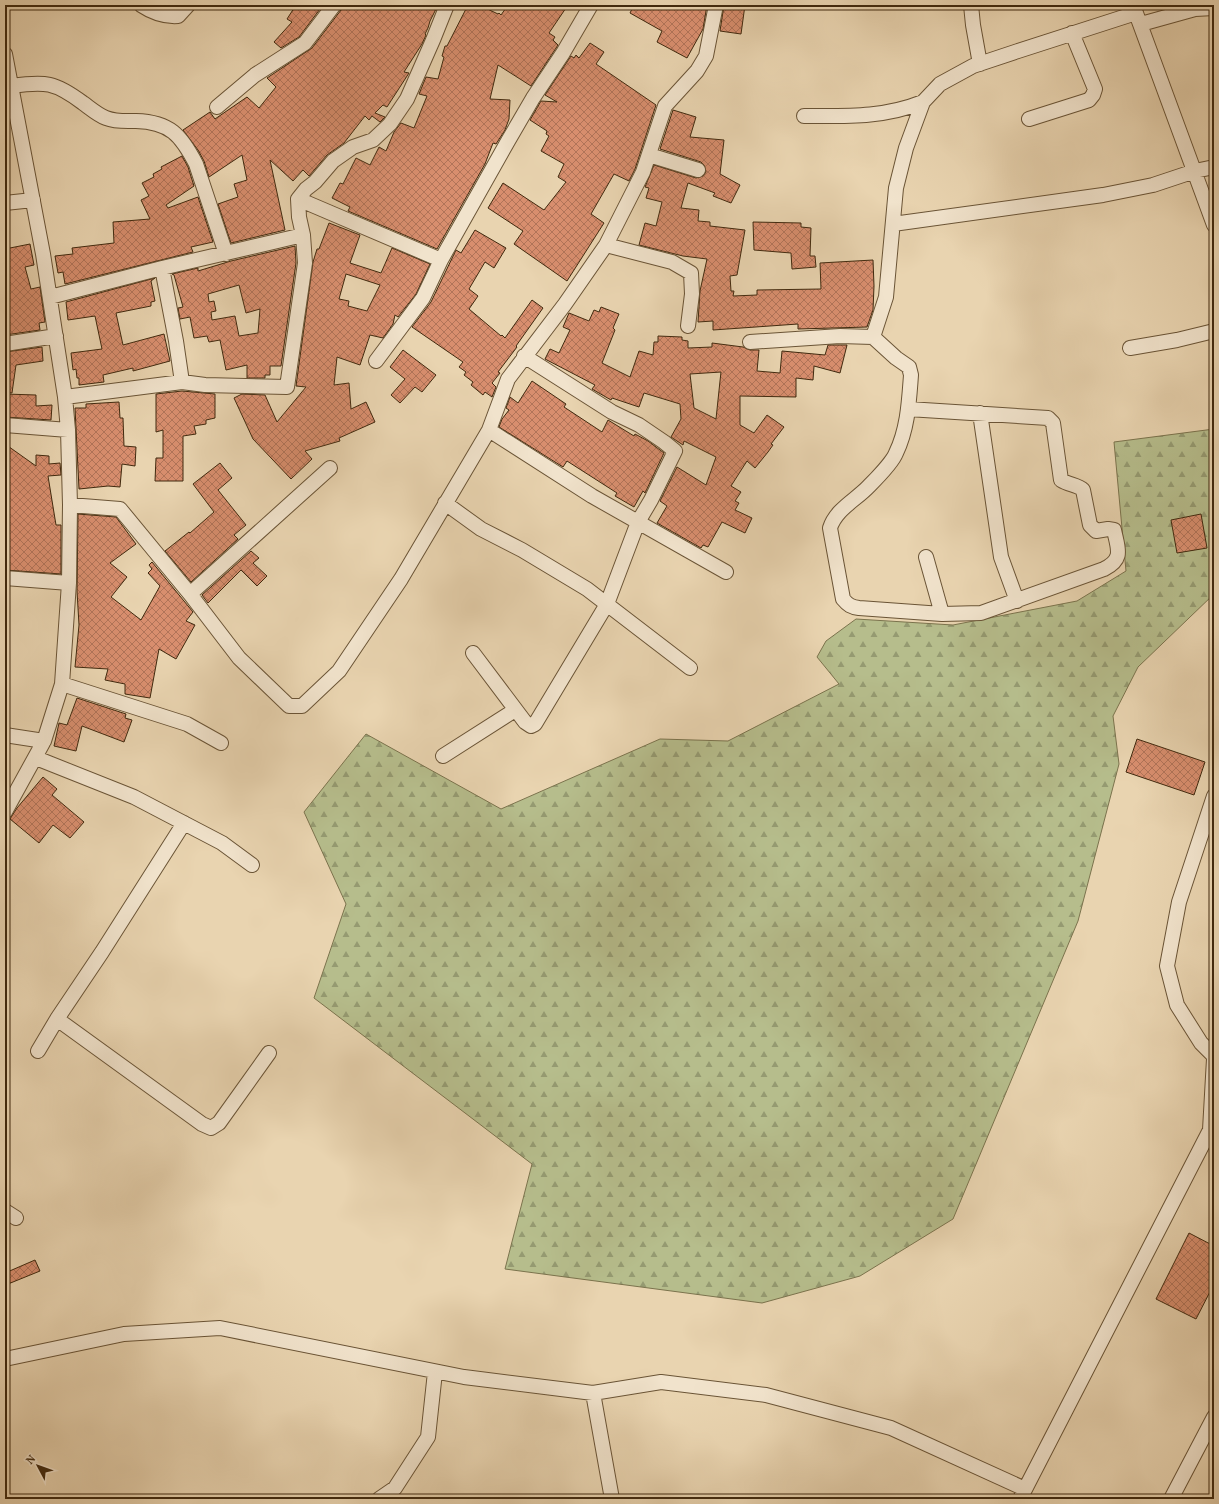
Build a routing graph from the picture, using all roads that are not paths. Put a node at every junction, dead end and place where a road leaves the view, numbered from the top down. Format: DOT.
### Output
graph roads {
  1 [pos="141,5"];
  2 [pos="188,5"];
  3 [pos="334,5"];
  4 [pos="446,5"];
  5 [pos="591,5"];
  6 [pos="716,5"];
  7 [pos="971,5"];
  8 [pos="1214,8"];
  9 [pos="1137,14"];
  10 [pos="1072,33"];
  11 [pos="5,54"];
  12 [pos="980,64"];
  13 [pos="12,86"];
  14 [pos="923,102"];
  15 [pos="217,107"];
  16 [pos="804,116"];
  17 [pos="1029,119"];
  18 [pos="650,155"];
  19 [pos="1214,167"];
  20 [pos="698,170"];
  21 [pos="1195,171"];
  22 [pos="298,199"];
  23 [pos="33,200"];
  24 [pos="5,203"];
  25 [pos="893,224"];
  26 [pos="1214,225"];
  27 [pos="303,235"];
  28 [pos="606,245"];
  29 [pos="226,254"];
  30 [pos="441,260"];
  31 [pos="162,268"];
  32 [pos="50,297"];
  33 [pos="688,326"];
  34 [pos="1214,331"];
  35 [pos="56,336"];
  36 [pos="873,337"];
  37 [pos="750,342"];
  38 [pos="5,344"];
  39 [pos="1130,348"];
  40 [pos="524,356"];
  41 [pos="376,361"];
  42 [pos="182,382"];
  43 [pos="65,397"];
  44 [pos="908,409"];
  45 [pos="980,413"];
  46 [pos="5,425"];
  47 [pos="68,430"];
  48 [pos="489,430"];
  49 [pos="330,468"];
  50 [pos="445,503"];
  51 [pos="70,505"];
  52 [pos="638,522"];
  53 [pos="926,557"];
  54 [pos="726,572"];
  55 [pos="5,578"];
  56 [pos="69,583"];
  57 [pos="190,594"];
  58 [pos="1017,601"];
  59 [pos="607,604"];
  60 [pos="942,614"];
  61 [pos="473,653"];
  62 [pos="690,668"];
  63 [pos="62,684"];
  64 [pos="515,710"];
  65 [pos="5,735"];
  66 [pos="44,741"];
  67 [pos="221,743"];
  68 [pos="443,756"];
  69 [pos="36,758"];
  70 [pos="1214,796"];
  71 [pos="5,812"];
  72 [pos="184,823"];
  73 [pos="252,865"];
  74 [pos="57,1019"];
  75 [pos="38,1052"];
  76 [pos="268,1053"];
  77 [pos="1214,1057"];
  78 [pos="5,1359"];
  79 [pos="435,1372"];
  80 [pos="593,1393"];
  81 [pos="1214,1417"];
  82 [pos="1023,1494"];
  83 [pos="378,1499"];
  84 [pos="612,1499"];
  85 [pos="1172,1499"];
  1 -- 2 [label="street"];
  3 -- 15 [label="street"];
  4 -- 22 [label="street"];
  5 -- 30 [label="street"];
  6 -- 18 [label="street"];
  7 -- 12 [label="street"];
  8 -- 9 [label="street"];
  9 -- 10 [label="street"];
  9 -- 21 [label="street"];
  10 -- 12 [label="street"];
  10 -- 17 [label="street"];
  11 -- 13 [label="street"];
  12 -- 14 [label="street"];
  13 -- 23 [label="street"];
  13 -- 29 [label="street"];
  14 -- 16 [label="street"];
  14 -- 25 [label="street"];
  18 -- 20 [label="street"];
  18 -- 28 [label="street"];
  19 -- 21 [label="street"];
  21 -- 25 [label="street"];
  21 -- 26 [label="street"];
  22 -- 27 [label="street"];
  22 -- 30 [label="street"];
  23 -- 24 [label="street"];
  23 -- 32 [label="street"];
  25 -- 36 [label="street"];
  27 -- 29 [label="street"];
  27 -- 42 [label="street"];
  28 -- 33 [label="street"];
  28 -- 40 [label="street"];
  29 -- 31 [label="street"];
  30 -- 41 [label="street"];
  31 -- 32 [label="street"];
  31 -- 42 [label="street"];
  32 -- 35 [label="street"];
  34 -- 39 [label="street"];
  35 -- 38 [label="street"];
  35 -- 43 [label="street"];
  36 -- 37 [label="street"];
  36 -- 44 [label="street"];
  40 -- 48 [label="street"];
  40 -- 52 [label="street"];
  42 -- 43 [label="street"];
  43 -- 47 [label="street"];
  44 -- 45 [label="street"];
  44 -- 60 [label="street"];
  45 -- 58 [label="street"];
  45 -- 58 [label="street"];
  46 -- 47 [label="street"];
  47 -- 51 [label="street"];
  48 -- 50 [label="street"];
  48 -- 52 [label="street"];
  49 -- 57 [label="street"];
  50 -- 57 [label="street"];
  50 -- 59 [label="street"];
  51 -- 56 [label="street"];
  51 -- 57 [label="street"];
  52 -- 54 [label="street"];
  52 -- 59 [label="street"];
  53 -- 60 [label="street"];
  55 -- 56 [label="street"];
  56 -- 63 [label="street"];
  58 -- 60 [label="street"];
  59 -- 62 [label="street"];
  59 -- 64 [label="street"];
  61 -- 64 [label="street"];
  63 -- 66 [label="street"];
  63 -- 67 [label="street"];
  64 -- 68 [label="street"];
  65 -- 66 [label="street"];
  66 -- 69 [label="street"];
  69 -- 71 [label="street"];
  69 -- 72 [label="street"];
  70 -- 77 [label="street"];
  72 -- 73 [label="street"];
  72 -- 74 [label="street"];
  74 -- 75 [label="street"];
  74 -- 76 [label="street"];
  77 -- 82 [label="street"];
  78 -- 79 [label="street"];
  79 -- 80 [label="street"];
  79 -- 83 [label="street"];
  80 -- 82 [label="street"];
  80 -- 84 [label="street"];
  81 -- 85 [label="street"];
}
